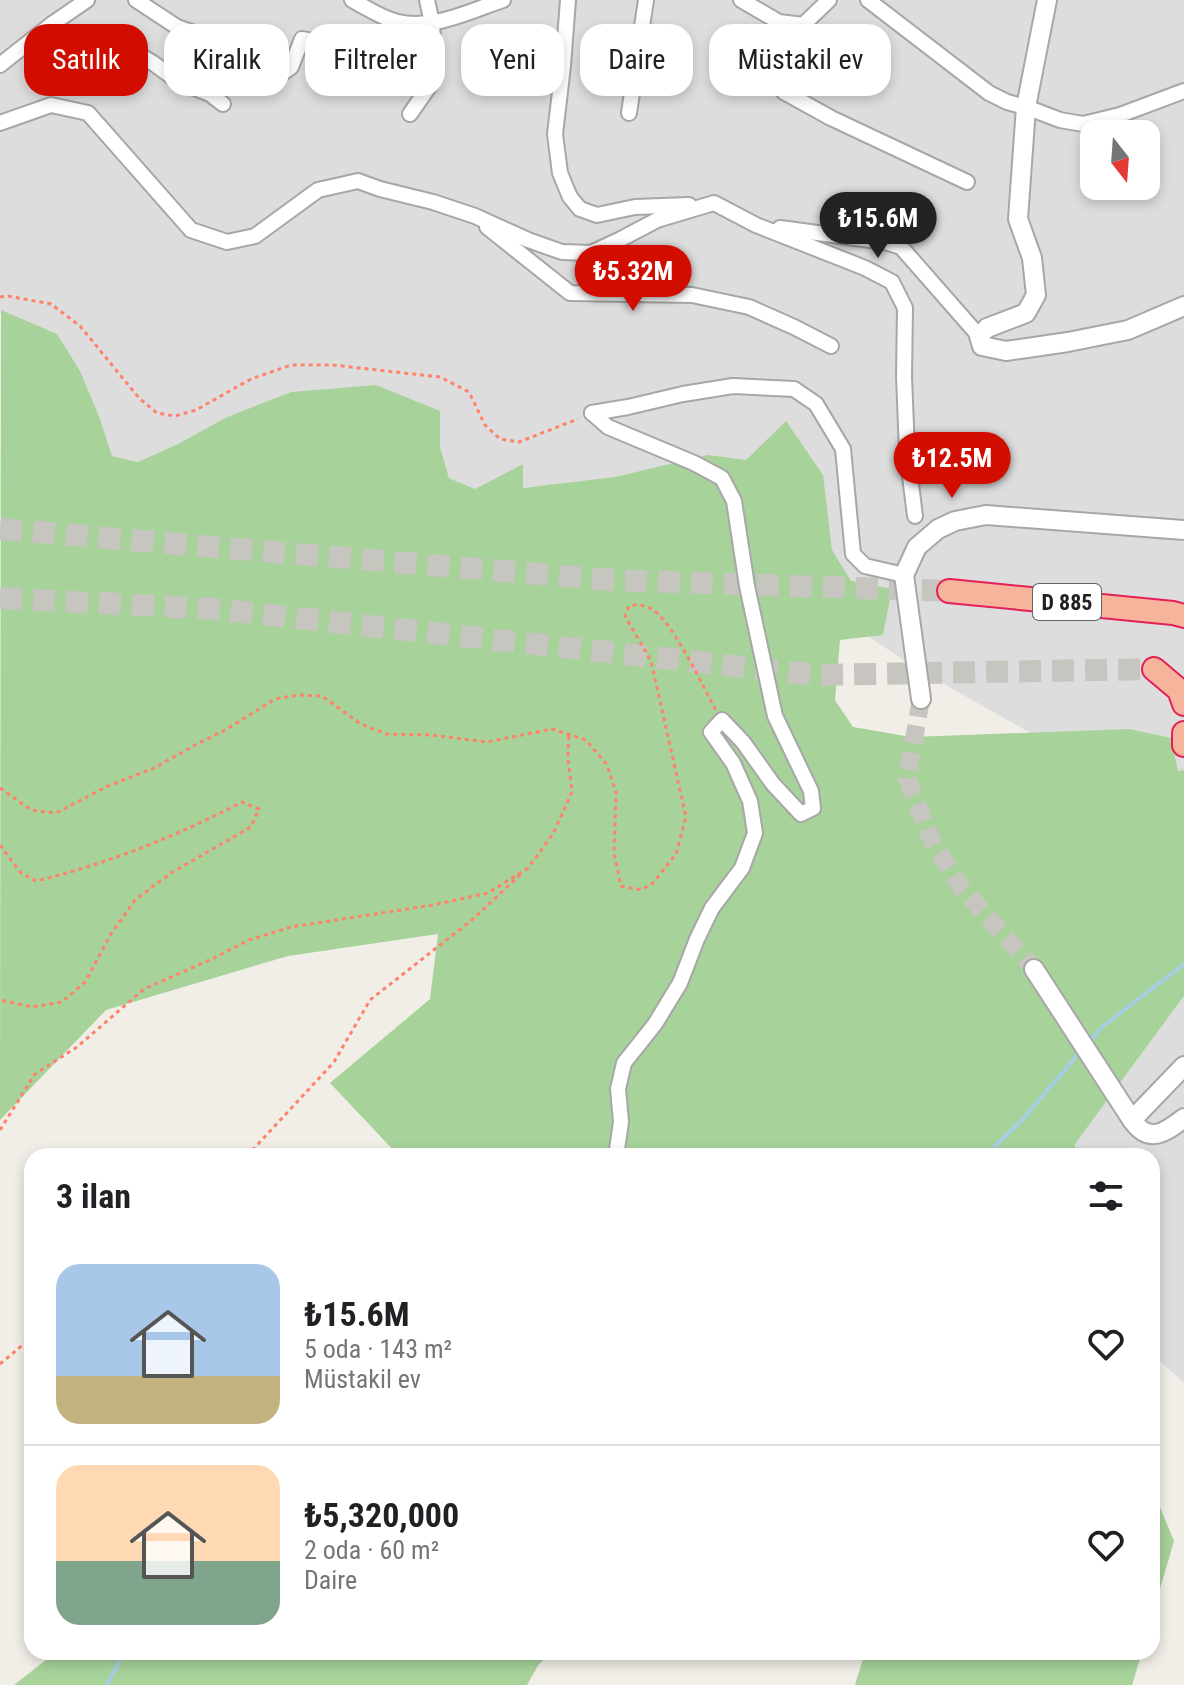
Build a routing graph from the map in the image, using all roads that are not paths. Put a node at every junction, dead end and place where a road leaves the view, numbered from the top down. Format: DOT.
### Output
graph roads {
  1 [pos="87,0"];
  2 [pos="136,0"];
  3 [pos="352,0"];
  4 [pos="427,0"];
  5 [pos="503,0"];
  6 [pos="568,0"];
  7 [pos="646,0"];
  8 [pos="741,0"];
  9 [pos="829,0"];
  10 [pos="868,0"];
  11 [pos="1047,0"];
  12 [pos="432,23"];
  13 [pos="52,24"];
  14 [pos="795,24"];
  15 [pos="804,24"];
  16 [pos="305,40"];
  17 [pos="24,46"];
  18 [pos="148,60"];
  19 [pos="0,65"];
  20 [pos="1184,91"];
  21 [pos="422,96"];
  22 [pos="791,96"];
  23 [pos="223,104"];
  24 [pos="1026,107"];
  25 [pos="629,113"];
  26 [pos="410,114"];
  27 [pos="0,123"];
  28 [pos="967,182"];
  29 [pos="714,203"];
  30 [pos="475,216"];
  31 [pos="756,225"];
  32 [pos="1184,306"];
  33 [pos="979,336"];
  34 [pos="831,346"];
  35 [pos="915,516"];
  36 [pos="1184,530"];
  37 [pos="904,575"];
  38 [pos="949,591"];
  39 [pos="1180,615"];
  40 [pos="1184,676"];
  41 [pos="921,699"];
  42 [pos="1184,704"];
  43 [pos="1184,733"];
  44 [pos="1184,745"];
  45 [pos="1034,969"];
  46 [pos="1184,1066"];
  47 [pos="1128,1115"];
  48 [pos="1184,1118"];
  49 [pos="617,1148"];
  1 -- 13 [label="street"];
  2 -- 16 [label="street"];
  3 -- 12 [label="street"];
  4 -- 12 [label="street"];
  5 -- 12 [label="street"];
  6 -- 29 [label="street"];
  7 -- 25 [label="street"];
  8 -- 14 [label="street"];
  9 -- 15 [label="street"];
  10 -- 24 [label="street"];
  11 -- 24 [label="street"];
  17 -- 19 [label="street"];
  18 -- 23 [label="street"];
  20 -- 24 [label="street"];
  21 -- 26 [label="street"];
  22 -- 28 [label="street"];
  24 -- 33 [label="street"];
  27 -- 30 [label="street"];
  29 -- 30 [label="street"];
  29 -- 31 [label="street"];
  30 -- 34 [label="street"];
  31 -- 33 [label="street"];
  31 -- 35 [label="street"];
  32 -- 33 [label="street"];
  36 -- 37 [label="street"];
  37 -- 41 [label="street"];
  37 -- 49 [label="street"];
  38 -- 39 [label="highway, D 885"];
  40 -- 42 [label="highway"];
  43 -- 44 [label="highway"];
  45 -- 47 [label="street"];
  46 -- 47 [label="street"];
  47 -- 48 [label="street"];
}
